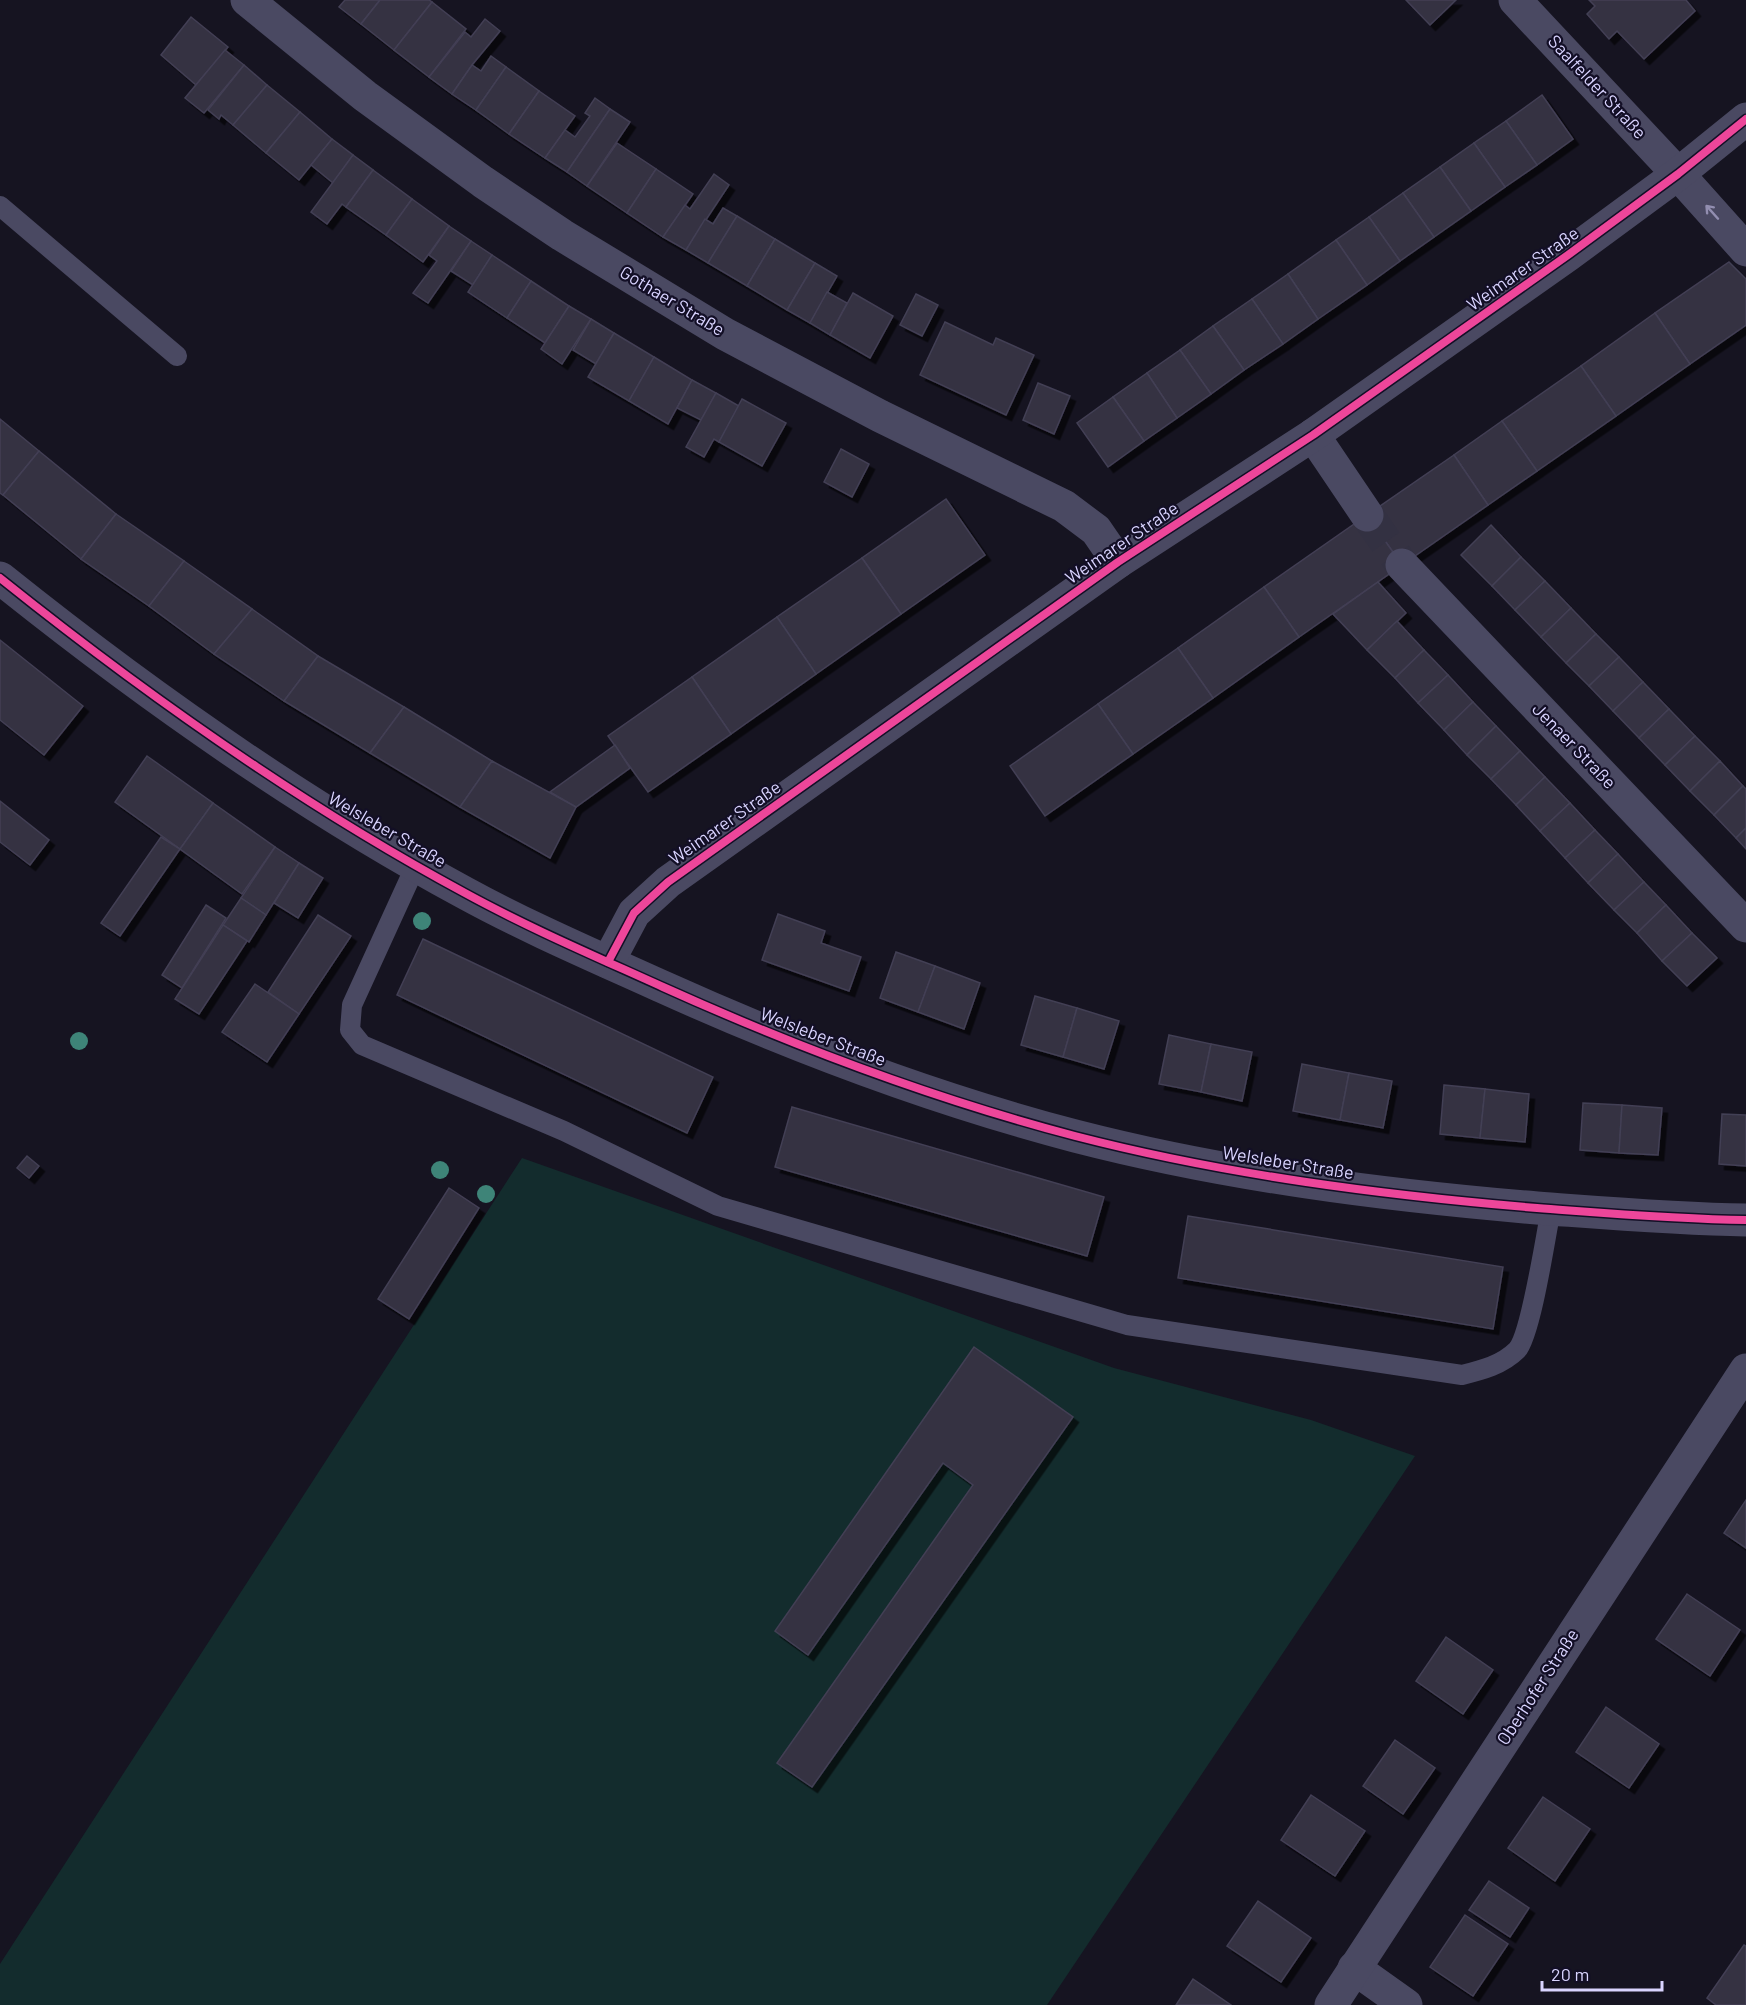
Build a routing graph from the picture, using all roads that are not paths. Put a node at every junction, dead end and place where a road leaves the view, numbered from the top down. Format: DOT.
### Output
graph roads {
  1 [pos="247,0"];
  2 [pos="1515,0"];
  3 [pos="1746,119"];
  4 [pos="1678,174"];
  5 [pos="0,207"];
  6 [pos="1746,250"];
  7 [pos="177,356"];
  8 [pos="1313,435"];
  9 [pos="1367,515"];
  10 [pos="1118,562"];
  11 [pos="1402,565"];
  12 [pos="0,578"];
  13 [pos="416,865"];
  14 [pos="1746,926"];
  15 [pos="608,962"];
  16 [pos="1551,1209"];
  17 [pos="1746,1220"];
  18 [pos="1746,1370"];
  19 [pos="1353,1968"];
  20 [pos="1331,2005"];
  21 [pos="1406,2005"];
  1 -- 10 [label="street, Gothaer Straße"];
  2 -- 4 [label="street, Saalfelder Straße"];
  3 -- 4 [label="street, Weimarer Straße"];
  6 -- 4 [label="street, Saalfelder Straße, one-way"];
  4 -- 8 [label="street, Weimarer Straße"];
  5 -- 7 [label="lane"];
  8 -- 9 [label="street"];
  8 -- 10 [label="street, Weimarer Straße"];
  10 -- 15 [label="street, Weimarer Straße"];
  11 -- 14 [label="street, Jenaer Straße"];
  12 -- 13 [label="street, Welsleber Straße"];
  13 -- 15 [label="street, Welsleber Straße"];
  13 -- 16 [label="lane"];
  15 -- 16 [label="street, Welsleber Straße"];
  16 -- 17 [label="street, Welsleber Straße"];
  18 -- 19 [label="street, Oberhofer Straße"];
  19 -- 20 [label="street, Oberhofer Straße"];
  19 -- 21 [label="street"];
}
